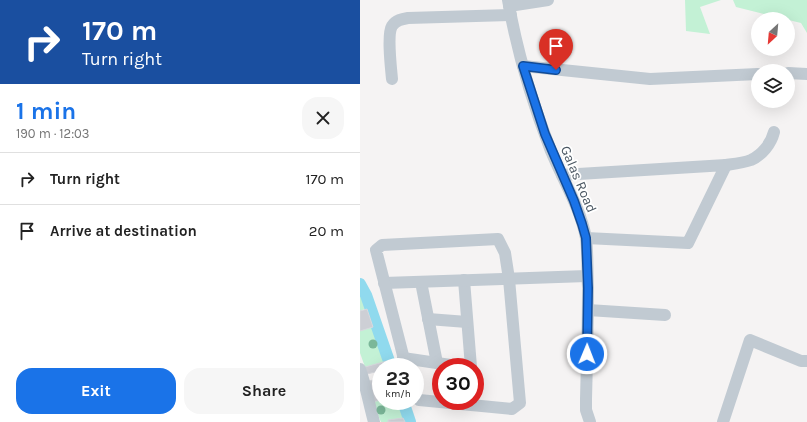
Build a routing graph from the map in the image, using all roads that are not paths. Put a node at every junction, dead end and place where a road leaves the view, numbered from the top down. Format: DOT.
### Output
graph roads {
  1 [pos="548,0"];
  2 [pos="509,7"];
  3 [pos="523,66"];
  4 [pos="795,73"];
  5 [pos="751,74"];
  6 [pos="807,74"];
  7 [pos="392,79"];
  8 [pos="774,132"];
  9 [pos="726,165"];
  10 [pos="562,174"];
  11 [pos="586,238"];
  12 [pos="587,276"];
  13 [pos="509,279"];
  14 [pos="464,280"];
  15 [pos="421,282"];
  16 [pos="384,283"];
  17 [pos="588,310"];
  18 [pos="665,314"];
  19 [pos="428,319"];
  20 [pos="467,322"];
  21 [pos="404,358"];
  22 [pos="436,358"];
  23 [pos="470,358"];
  24 [pos="807,362"];
  25 [pos="360,369"];
  26 [pos="484,404"];
  27 [pos="365,407"];
  28 [pos="374,422"];
  29 [pos="590,422"];
  30 [pos="723,422"];
  1 -- 2 [label="street"];
  2 -- 3 [label="street, Galas Road"];
  2 -- 7 [label="street"];
  3 -- 5 [label="street"];
  3 -- 10 [label="street, Galas Road"];
  4 -- 6 [label="street"];
  8 -- 9 [label="street"];
  9 -- 10 [label="street"];
  9 -- 11 [label="street"];
  10 -- 11 [label="street, Galas Road"];
  11 -- 12 [label="street, Galas Road"];
  12 -- 13 [label="street"];
  12 -- 17 [label="street, Galas Road"];
  13 -- 14 [label="street"];
  13 -- 16 [label="street"];
  13 -- 26 [label="street"];
  14 -- 15 [label="street"];
  14 -- 20 [label="street"];
  15 -- 16 [label="street"];
  15 -- 19 [label="street"];
  16 -- 21 [label="street"];
  17 -- 18 [label="street"];
  17 -- 29 [label="street, Galas Road"];
  19 -- 20 [label="street"];
  19 -- 22 [label="street"];
  20 -- 23 [label="street"];
  24 -- 30 [label="street"];
  25 -- 27 [label="street"];
  27 -- 28 [label="street"];
}
